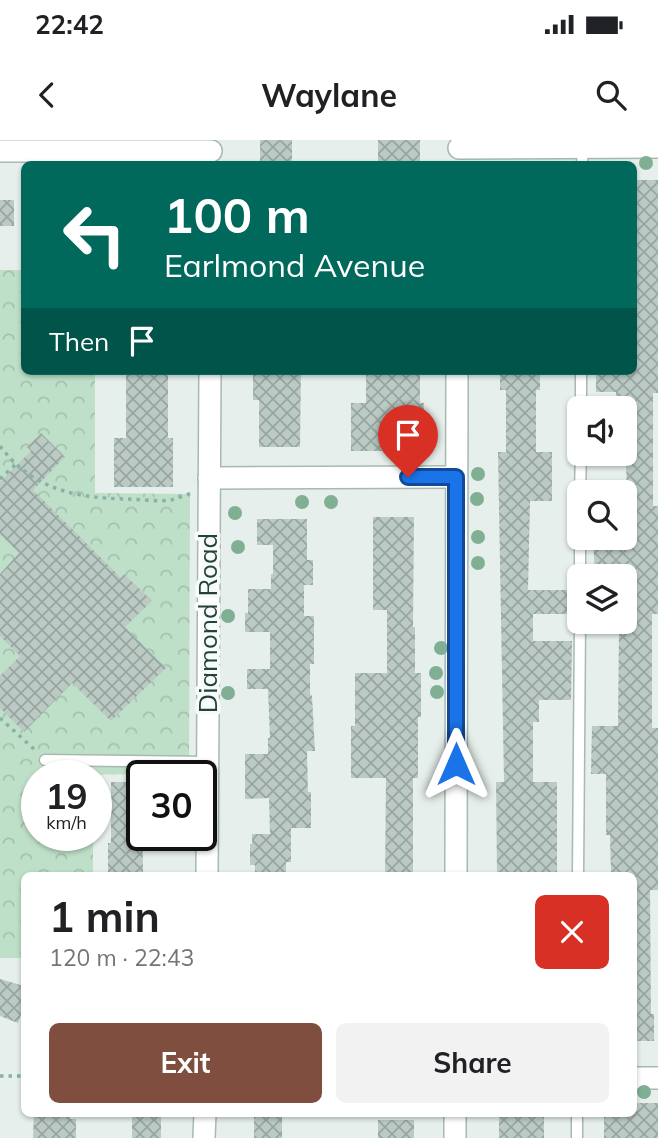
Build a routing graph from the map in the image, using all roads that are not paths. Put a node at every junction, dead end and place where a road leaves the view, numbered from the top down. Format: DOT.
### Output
graph roads {
  1 [pos="658,147"];
  2 [pos="0,151"];
  3 [pos="459,151"];
  4 [pos="582,151"];
  5 [pos="211,152"];
  6 [pos="210,375"];
  7 [pos="457,375"];
  8 [pos="581,375"];
  9 [pos="581,396"];
  10 [pos="456,477"];
  11 [pos="209,478"];
  12 [pos="580,634"];
  13 [pos="207,760"];
  14 [pos="207,851"];
  15 [pos="207,872"];
  16 [pos="456,872"];
  17 [pos="578,872"];
  18 [pos="637,1078"];
  19 [pos="658,1078"];
  20 [pos="205,1117"];
  21 [pos="455,1117"];
  22 [pos="577,1117"];
  23 [pos="204,1138"];
  24 [pos="455,1138"];
  25 [pos="577,1138"];
  1 -- 4 [label="street"];
  2 -- 5 [label="street"];
  3 -- 4 [label="street"];
  6 -- 11 [label="street, Diamond Road"];
  7 -- 10 [label="street"];
  8 -- 9 [label="lane"];
  10 -- 11 [label="street"];
  10 -- 16 [label="street"];
  11 -- 13 [label="street, Diamond Road"];
  12 -- 17 [label="lane"];
  14 -- 15 [label="street, Diamond Road"];
  18 -- 19 [label="street"];
  20 -- 23 [label="street"];
  21 -- 24 [label="street"];
  22 -- 25 [label="lane"];
}
